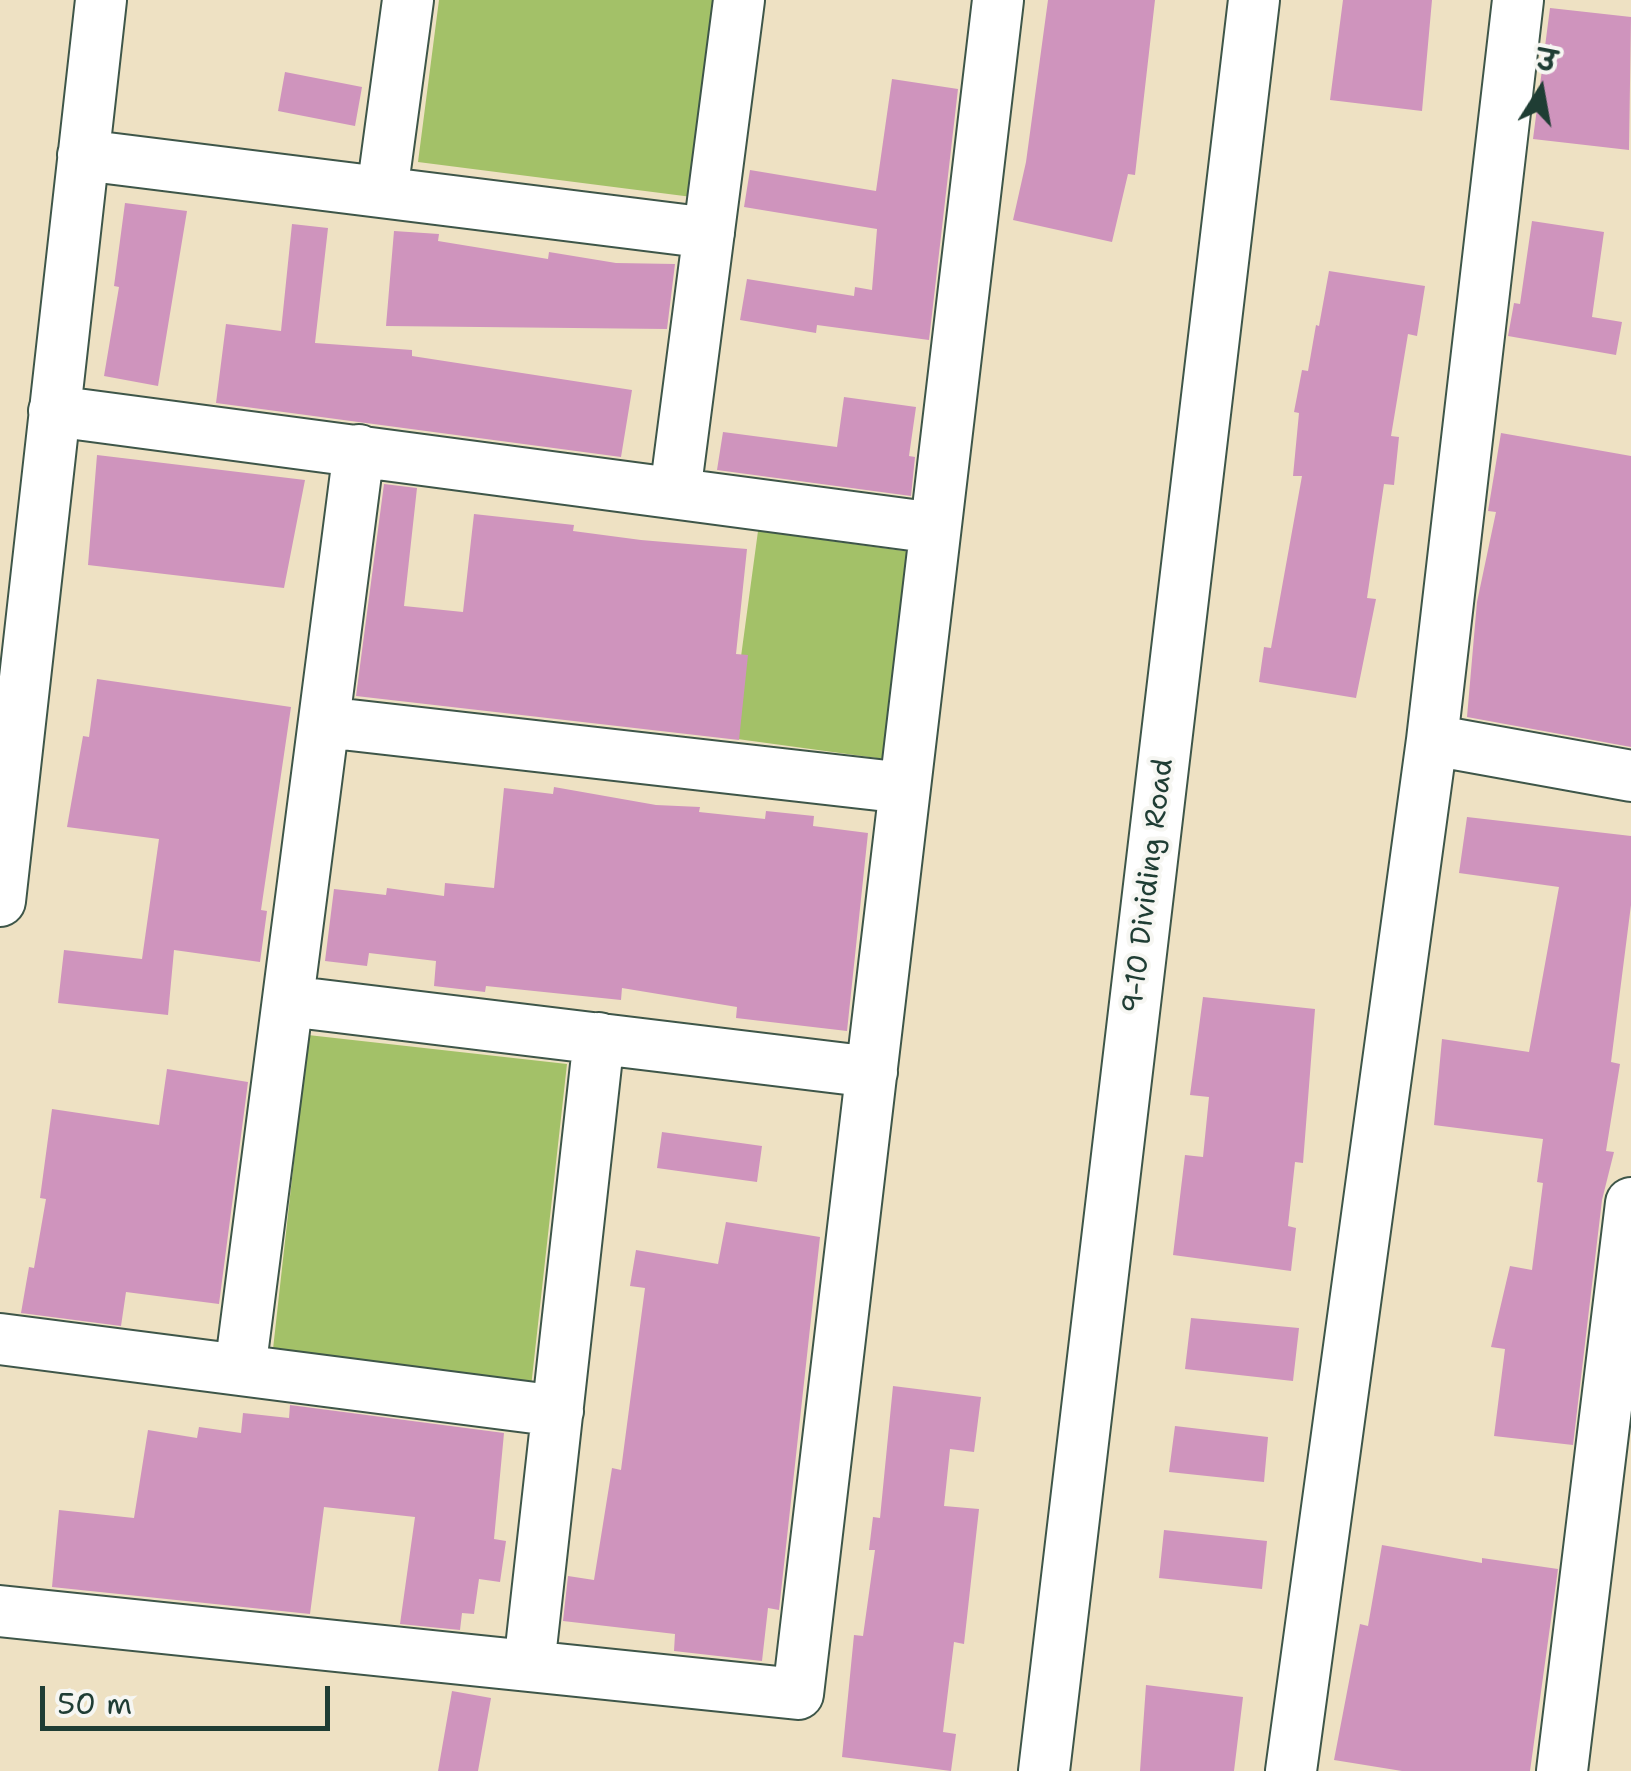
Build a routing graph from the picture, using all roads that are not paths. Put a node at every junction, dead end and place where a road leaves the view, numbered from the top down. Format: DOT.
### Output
graph roads {
  1 [pos="101,0"];
  2 [pos="408,0"];
  3 [pos="740,0"];
  4 [pos="998,0"];
  5 [pos="1254,0"];
  6 [pos="1518,0"];
  7 [pos="84,154"];
  8 [pos="382,192"];
  9 [pos="709,233"];
  10 [pos="54,411"];
  11 [pos="359,450"];
  12 [pos="675,492"];
  13 [pos="936,528"];
  14 [pos="324,722"];
  15 [pos="9,739"];
  16 [pos="1432,740"];
  17 [pos="1631,776"];
  18 [pos="905,788"];
  19 [pos="0,901"];
  20 [pos="288,1002"];
  21 [pos="599,1038"];
  22 [pos="872,1072"];
  23 [pos="1631,1203"];
  24 [pos="0,1339"];
  25 [pos="240,1370"];
  26 [pos="558,1411"];
  27 [pos="0,1611"];
  28 [pos="528,1666"];
  29 [pos="1044,1771"];
  30 [pos="1290,1771"];
  31 [pos="1562,1771"];
  1 -- 7 [label="street"];
  2 -- 8 [label="street"];
  3 -- 9 [label="street"];
  4 -- 13 [label="street"];
  5 -- 29 [label="street, 9-10 Dividing Road"];
  6 -- 16 [label="street"];
  7 -- 8 [label="street"];
  7 -- 10 [label="street"];
  8 -- 9 [label="street"];
  9 -- 12 [label="street"];
  10 -- 11 [label="street"];
  10 -- 15 [label="street"];
  11 -- 12 [label="street"];
  11 -- 14 [label="street"];
  12 -- 13 [label="street"];
  13 -- 18 [label="street"];
  14 -- 18 [label="street"];
  14 -- 20 [label="street"];
  15 -- 19 [label="street"];
  16 -- 17 [label="street"];
  16 -- 30 [label="street"];
  18 -- 22 [label="street"];
  20 -- 21 [label="street"];
  20 -- 25 [label="street"];
  21 -- 22 [label="street"];
  21 -- 26 [label="street"];
  22 -- 28 [label="street"];
  23 -- 31 [label="street"];
  24 -- 25 [label="street"];
  25 -- 26 [label="street"];
  26 -- 28 [label="street"];
  27 -- 28 [label="street"];
}
